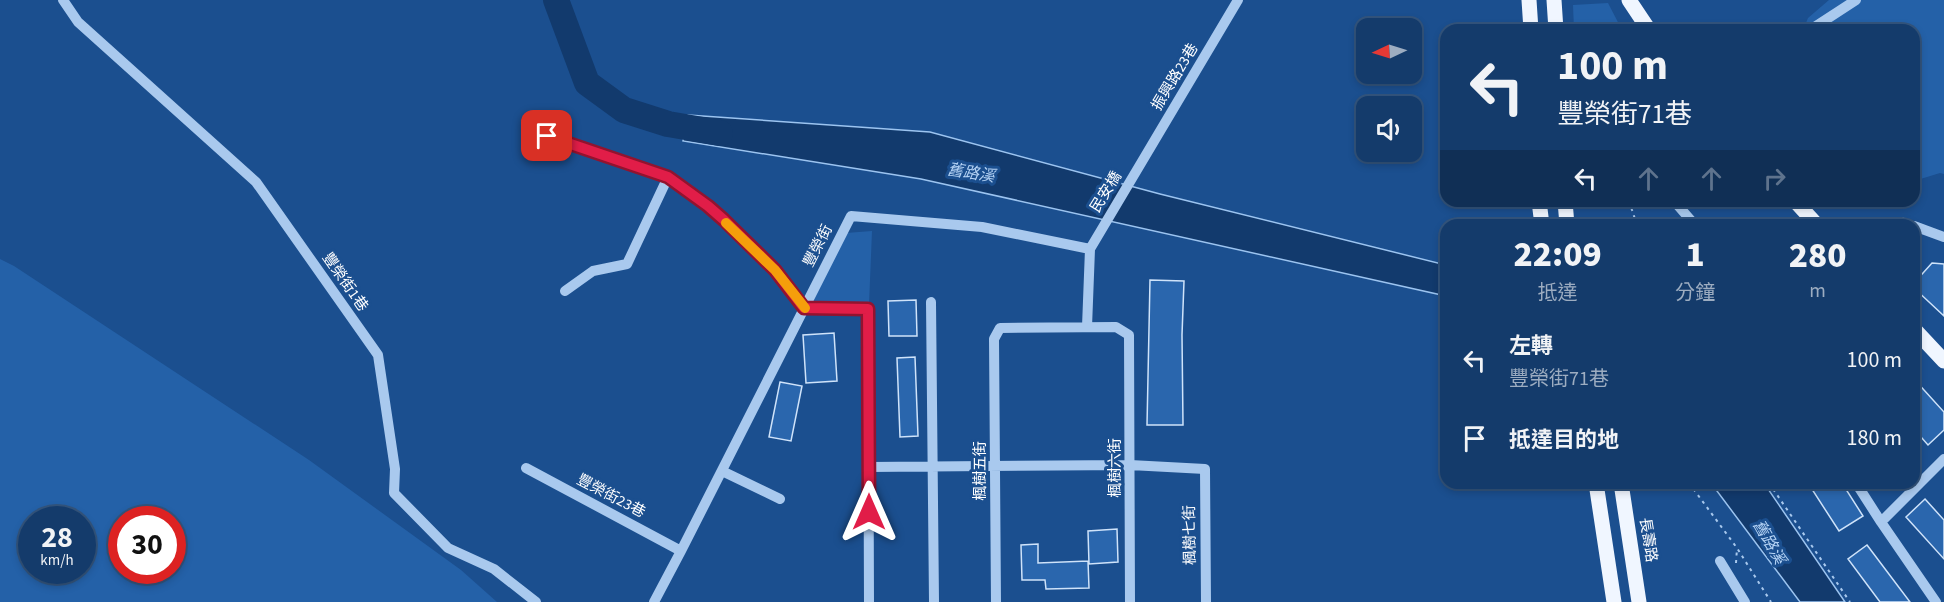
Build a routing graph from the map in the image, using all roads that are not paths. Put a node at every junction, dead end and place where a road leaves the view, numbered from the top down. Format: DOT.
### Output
graph roads {
  1 [pos="63,0"];
  2 [pos="1238,0"];
  3 [pos="1529,0"];
  4 [pos="1554,0"];
  5 [pos="1629,0"];
  6 [pos="1856,0"];
  7 [pos="1531,24"];
  8 [pos="1556,24"];
  9 [pos="1645,24"];
  10 [pos="1819,24"];
  11 [pos="547,136"];
  12 [pos="1138,169"];
  13 [pos="668,177"];
  14 [pos="1679,207"];
  15 [pos="1800,207"];
  16 [pos="1690,219"];
  17 [pos="1812,219"];
  18 [pos="1920,229"];
  19 [pos="1944,237"];
  20 [pos="1090,249"];
  21 [pos="565,291"];
  22 [pos="931,302"];
  23 [pos="804,308"];
  24 [pos="1087,327"];
  25 [pos="1920,335"];
  26 [pos="1944,361"];
  27 [pos="1944,459"];
  28 [pos="1130,465"];
  29 [pos="869,467"];
  30 [pos="933,467"];
  31 [pos="995,467"];
  32 [pos="526,468"];
  33 [pos="722,471"];
  34 [pos="1920,483"];
  35 [pos="1597,489"];
  36 [pos="1622,489"];
  37 [pos="1860,489"];
  38 [pos="1914,489"];
  39 [pos="780,500"];
  40 [pos="1881,522"];
  41 [pos="681,550"];
  42 [pos="1720,561"];
  43 [pos="536,602"];
  44 [pos="654,602"];
  45 [pos="869,602"];
  46 [pos="934,602"];
  47 [pos="996,602"];
  48 [pos="1130,602"];
  49 [pos="1206,602"];
  50 [pos="1614,602"];
  51 [pos="1639,602"];
  52 [pos="1745,602"];
  53 [pos="1936,602"];
  1 -- 43 [label="street, 豐榮街1巷"];
  2 -- 12 [label="street, 振興路23巷"];
  3 -- 7 [label="main road"];
  4 -- 8 [label="main road"];
  5 -- 9 [label="main road"];
  6 -- 10 [label="street"];
  11 -- 13 [label="street"];
  12 -- 20 [label="street, 民安橋"];
  13 -- 21 [label="street"];
  13 -- 23 [label="street"];
  14 -- 16 [label="street"];
  15 -- 17 [label="main road"];
  18 -- 19 [label="street"];
  20 -- 23 [label="street, 豐榮街"];
  20 -- 24 [label="street"];
  22 -- 30 [label="street"];
  23 -- 29 [label="street"];
  23 -- 33 [label="street, 豐榮街"];
  24 -- 28 [label="street, 楓樹六街"];
  24 -- 31 [label="street, 楓樹五街"];
  25 -- 26 [label="main road"];
  27 -- 34 [label="street"];
  28 -- 31 [label="street"];
  28 -- 48 [label="street, 楓樹六街"];
  28 -- 49 [label="street, 楓樹七街"];
  29 -- 30 [label="street"];
  29 -- 45 [label="street"];
  30 -- 31 [label="street"];
  30 -- 46 [label="street"];
  31 -- 47 [label="street, 楓樹五街"];
  32 -- 41 [label="street, 豐榮街23巷"];
  33 -- 39 [label="street"];
  33 -- 41 [label="street, 豐榮街"];
  35 -- 50 [label="main road"];
  36 -- 51 [label="main road, 長壽路"];
  37 -- 40 [label="street"];
  38 -- 40 [label="street"];
  40 -- 53 [label="street"];
  41 -- 44 [label="street, 豐榮街"];
  42 -- 52 [label="street"];
}
